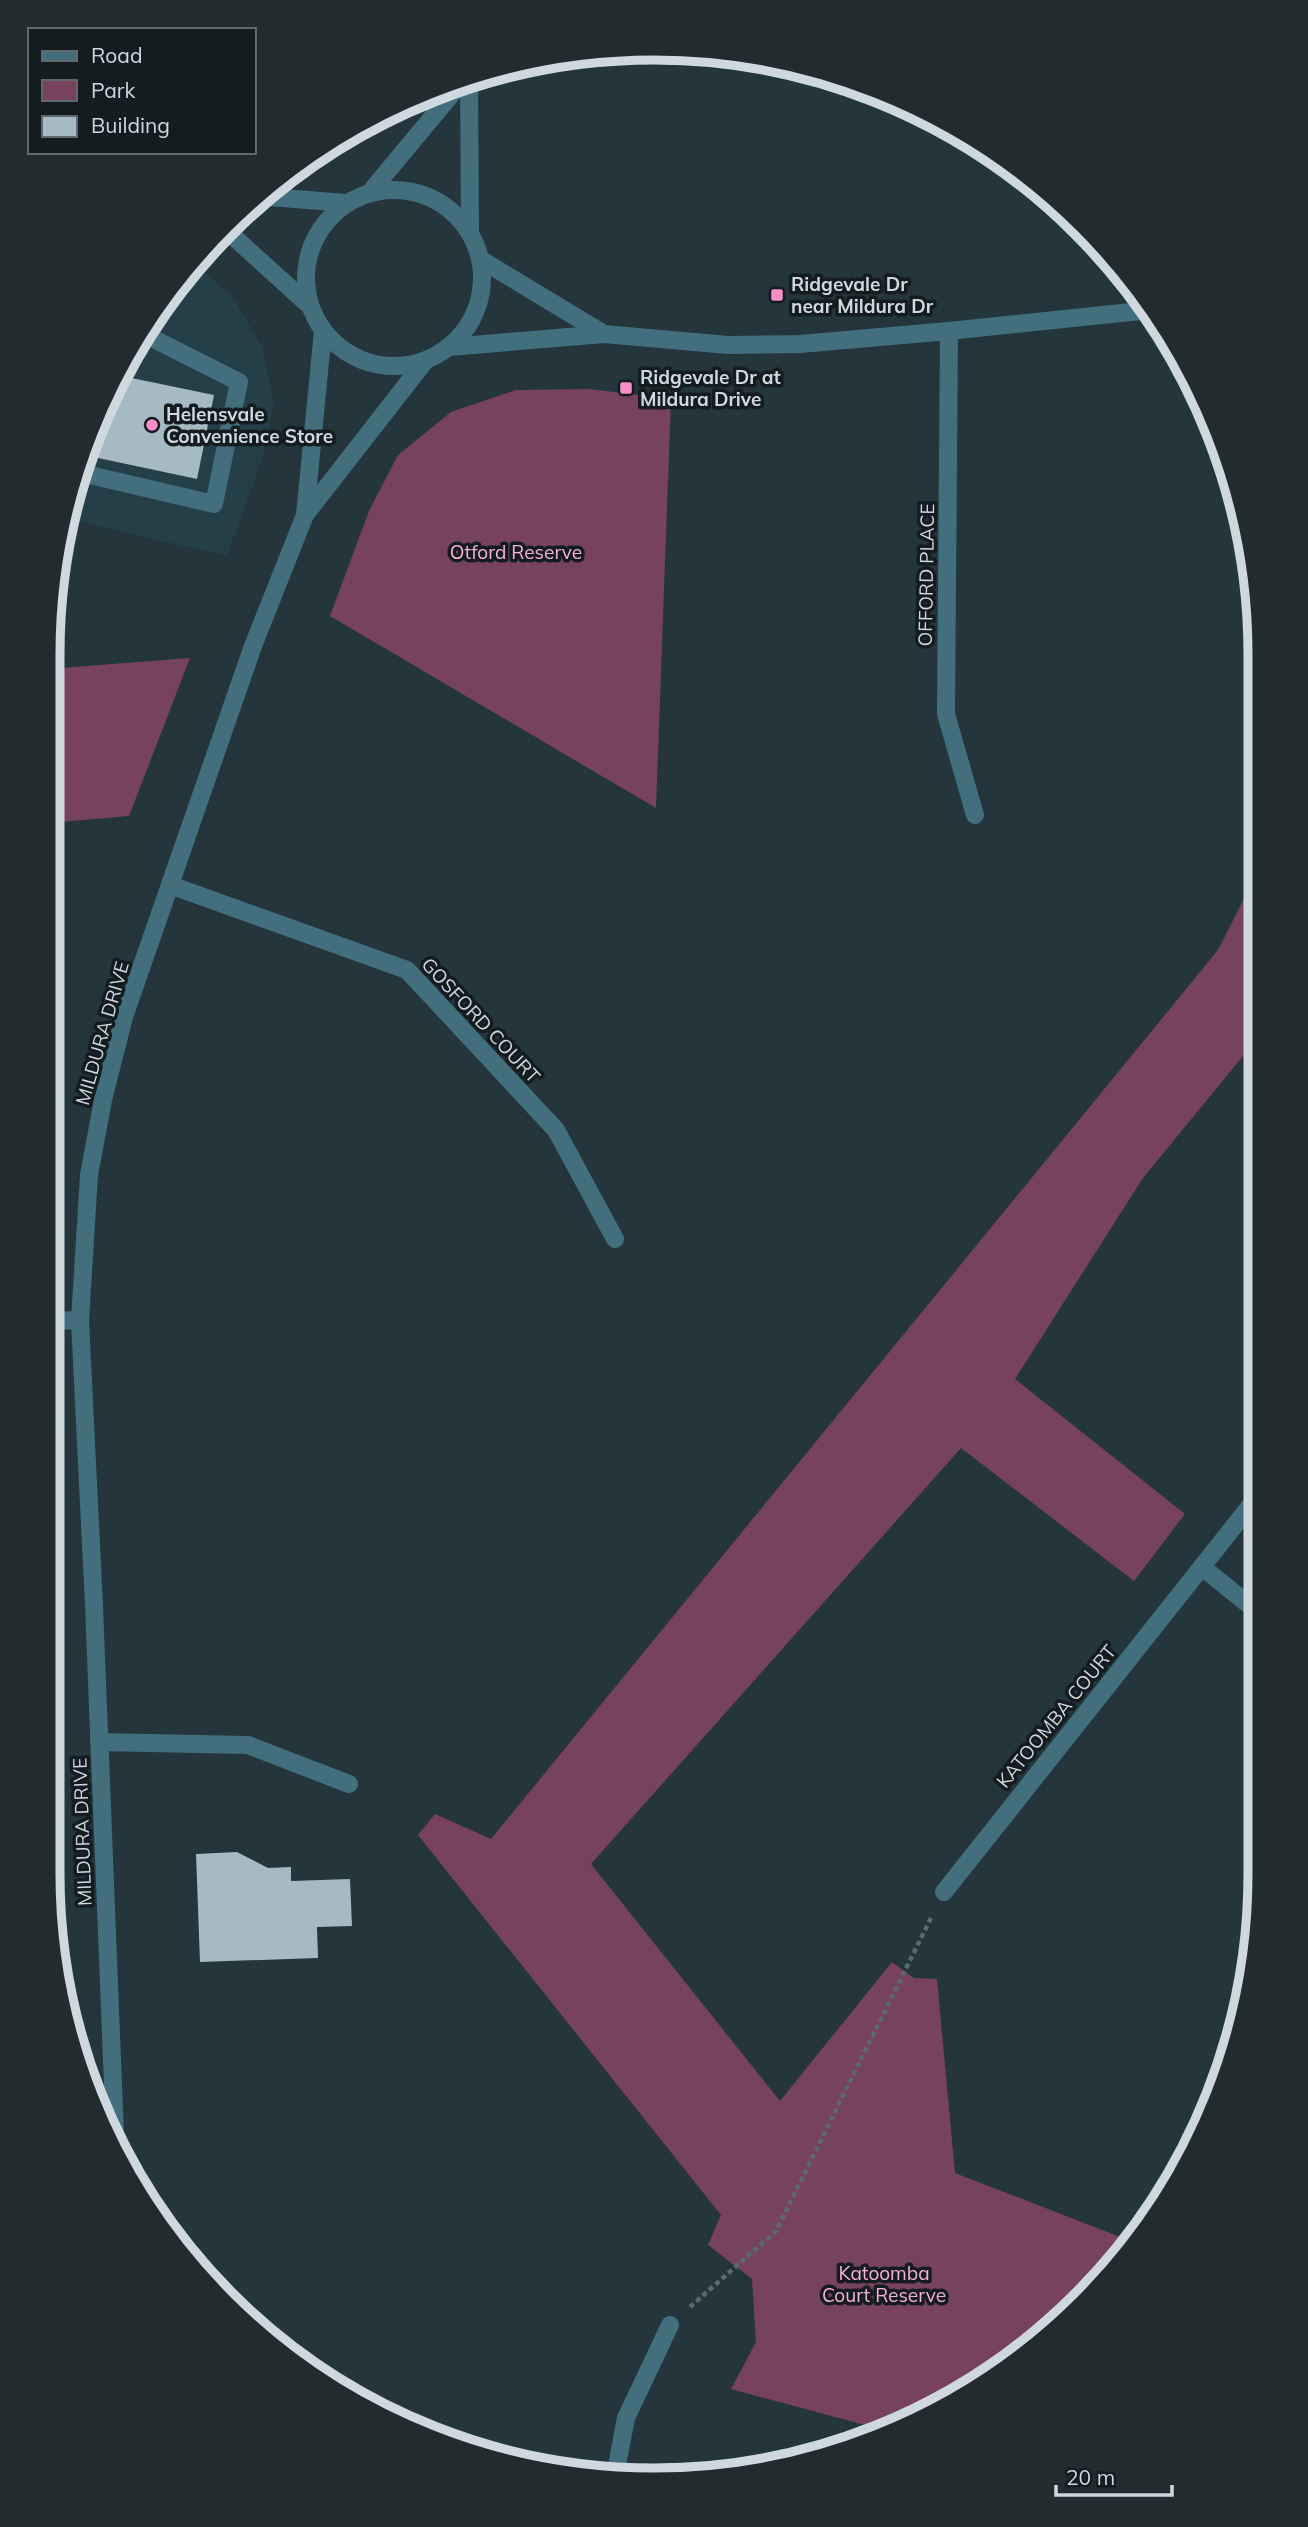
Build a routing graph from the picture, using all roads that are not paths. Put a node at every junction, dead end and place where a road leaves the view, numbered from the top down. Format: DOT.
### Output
graph roads {
  1 [pos="467,90"];
  2 [pos="453,95"];
  3 [pos="372,191"];
  4 [pos="274,197"];
  5 [pos="346,203"];
  6 [pos="470,232"];
  7 [pos="232,236"];
  8 [pos="480,259"];
  9 [pos="310,306"];
  10 [pos="1139,311"];
  11 [pos="323,331"];
  12 [pos="949,331"];
  13 [pos="604,334"];
  14 [pos="151,338"];
  15 [pos="449,347"];
  16 [pos="425,360"];
  17 [pos="88,474"];
  18 [pos="304,515"];
  19 [pos="975,815"];
  20 [pos="170,885"];
  21 [pos="615,1239"];
  22 [pos="80,1320"];
  23 [pos="60,1321"];
  24 [pos="1248,1509"];
  25 [pos="1202,1567"];
  26 [pos="1248,1604"];
  27 [pos="99,1742"];
  28 [pos="349,1784"];
  29 [pos="944,1892"];
  30 [pos="114,2122"];
  31 [pos="670,2325"];
  32 [pos="617,2466"];
  1 -- 6 [label="street"];
  2 -- 3 [label="street"];
  3 -- 5 [label="street"];
  3 -- 6 [label="street"];
  4 -- 5 [label="street"];
  5 -- 9 [label="street"];
  6 -- 8 [label="street"];
  7 -- 9 [label="street"];
  8 -- 13 [label="street"];
  8 -- 15 [label="street"];
  9 -- 11 [label="street"];
  10 -- 12 [label="street"];
  11 -- 16 [label="street"];
  11 -- 18 [label="street, MILDURA DRIVE"];
  12 -- 13 [label="street"];
  12 -- 19 [label="street, OFFORD PLACE"];
  13 -- 15 [label="street"];
  14 -- 17 [label="street"];
  15 -- 16 [label="street"];
  16 -- 18 [label="street, MILDURA DRIVE"];
  18 -- 20 [label="street, MILDURA DRIVE"];
  20 -- 21 [label="street, GOSFORD COURT"];
  20 -- 22 [label="street, MILDURA DRIVE"];
  22 -- 23 [label="street"];
  22 -- 27 [label="street, MILDURA DRIVE"];
  24 -- 25 [label="street, KATOOMBA COURT"];
  25 -- 26 [label="street"];
  25 -- 29 [label="street, KATOOMBA COURT"];
  27 -- 28 [label="street"];
  27 -- 30 [label="street, MILDURA DRIVE"];
  31 -- 32 [label="street"];
}
